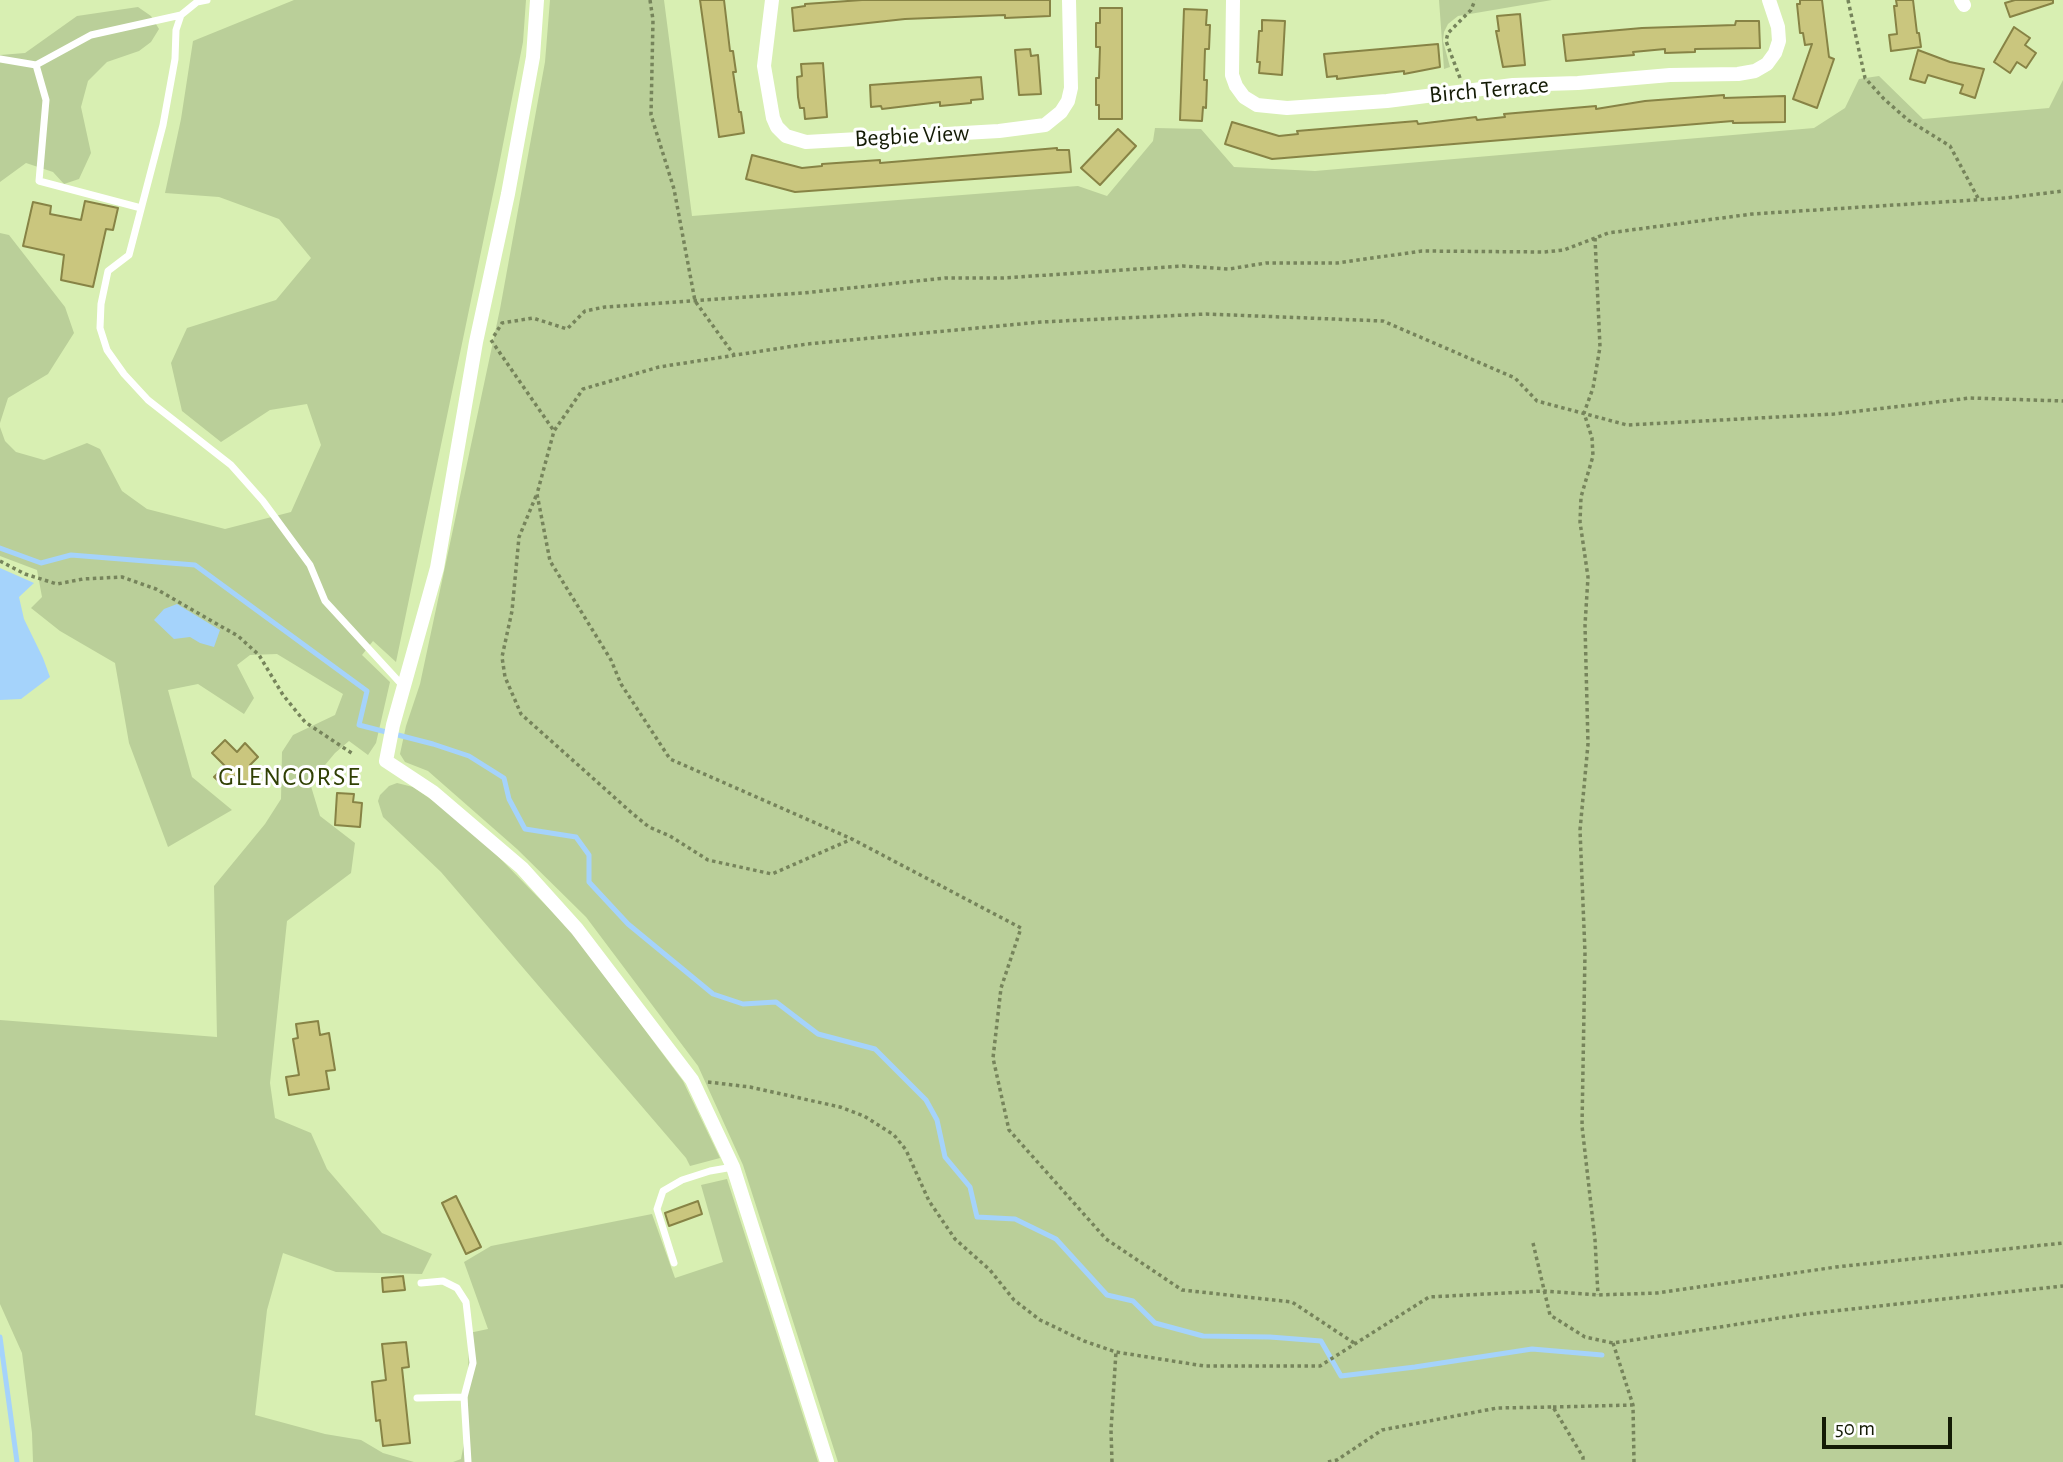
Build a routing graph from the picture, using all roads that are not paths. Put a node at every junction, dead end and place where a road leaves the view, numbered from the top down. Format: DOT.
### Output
graph roads {
  1 [pos="206,0"];
  2 [pos="537,0"];
  3 [pos="772,0"];
  4 [pos="1069,0"];
  5 [pos="1233,0"];
  6 [pos="1769,0"];
  7 [pos="181,15"];
  8 [pos="0,59"];
  9 [pos="36,65"];
  10 [pos="141,208"];
  11 [pos="403,686"];
  12 [pos="733,1167"];
  13 [pos="674,1263"];
  14 [pos="421,1283"];
  15 [pos="464,1397"];
  16 [pos="417,1398"];
  17 [pos="468,1462"];
  18 [pos="827,1462"];
  1 -- 7 [label="lane"];
  2 -- 11 [label="street"];
  3 -- 4 [label="street, Begbie View"];
  5 -- 6 [label="street, Birch Terrace"];
  7 -- 9 [label="lane"];
  7 -- 10 [label="lane"];
  8 -- 9 [label="lane"];
  9 -- 10 [label="lane"];
  10 -- 11 [label="lane"];
  11 -- 12 [label="street"];
  12 -- 13 [label="lane"];
  12 -- 18 [label="street"];
  14 -- 15 [label="lane"];
  15 -- 16 [label="lane"];
  15 -- 17 [label="lane"];
}
